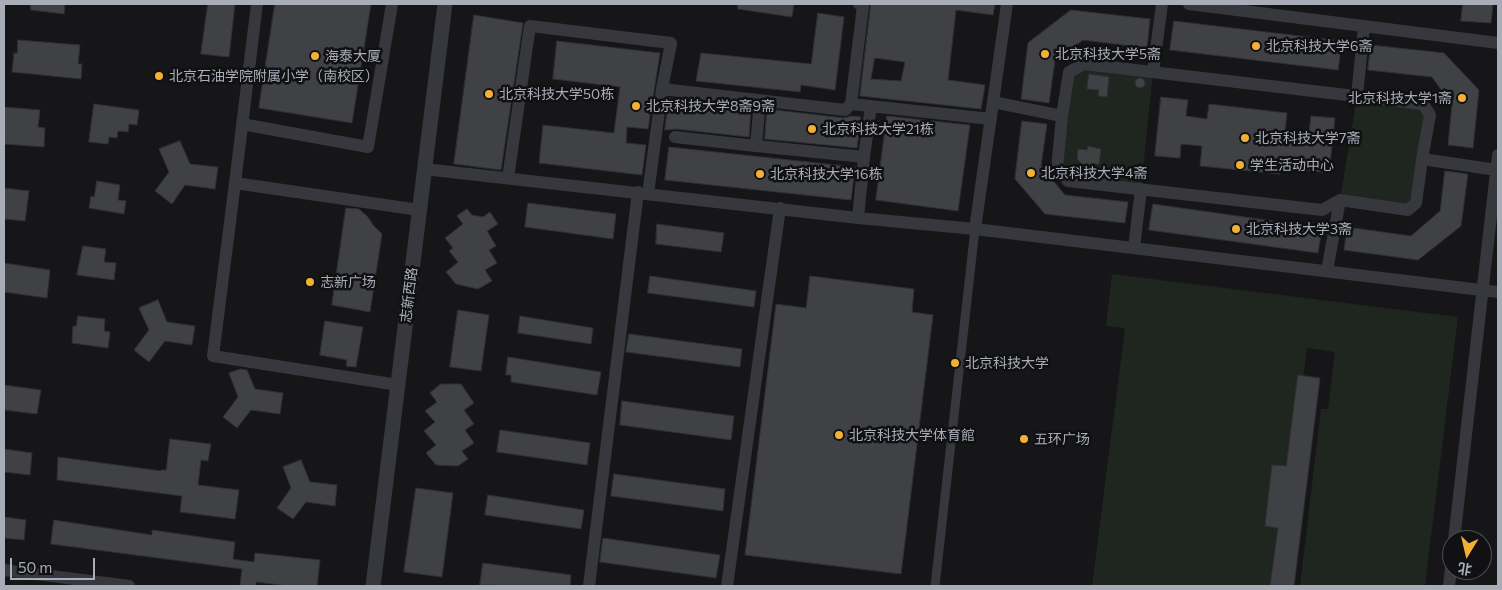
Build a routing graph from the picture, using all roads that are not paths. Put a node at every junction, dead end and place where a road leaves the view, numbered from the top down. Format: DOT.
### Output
graph roads {
  1 [pos="258,4"];
  2 [pos="392,4"];
  3 [pos="445,4"];
  4 [pos="862,4"];
  5 [pos="1007,4"];
  6 [pos="1162,4"];
  7 [pos="1189,4"];
  8 [pos="1364,26"];
  9 [pos="1498,43"];
  10 [pos="1154,72"];
  11 [pos="662,89"];
  12 [pos="1356,96"];
  13 [pos="760,100"];
  14 [pos="993,102"];
  15 [pos="852,104"];
  16 [pos="871,106"];
  17 [pos="1062,116"];
  18 [pos="991,119"];
  19 [pos="242,124"];
  20 [pos="675,137"];
  21 [pos="756,146"];
  22 [pos="1498,155"];
  23 [pos="864,157"];
  24 [pos="1422,159"];
  25 [pos="424,169"];
  26 [pos="1497,170"];
  27 [pos="508,178"];
  28 [pos="236,183"];
  29 [pos="1141,190"];
  30 [pos="643,193"];
  31 [pos="1340,200"];
  32 [pos="780,208"];
  33 [pos="419,210"];
  34 [pos="858,218"];
  35 [pos="975,229"];
  36 [pos="1134,248"];
  37 [pos="1327,271"];
  38 [pos="1484,290"];
  39 [pos="1498,292"];
  40 [pos="398,385"];
  41 [pos="1455,530"];
  42 [pos="4,570"];
  43 [pos="129,586"];
  44 [pos="373,586"];
  45 [pos="589,586"];
  46 [pos="727,586"];
  47 [pos="935,586"];
  1 -- 19 [label="street"];
  2 -- 19 [label="street"];
  3 -- 25 [label="street, 志新西路"];
  4 -- 15 [label="street"];
  5 -- 14 [label="street"];
  6 -- 10 [label="street"];
  7 -- 8 [label="street"];
  8 -- 9 [label="street"];
  8 -- 12 [label="street"];
  10 -- 12 [label="street"];
  10 -- 17 [label="street"];
  11 -- 13 [label="street"];
  11 -- 27 [label="street"];
  11 -- 30 [label="street"];
  12 -- 24 [label="street"];
  13 -- 15 [label="street"];
  13 -- 21 [label="street"];
  14 -- 17 [label="street"];
  14 -- 18 [label="street"];
  15 -- 16 [label="street"];
  16 -- 18 [label="street"];
  16 -- 23 [label="street"];
  17 -- 29 [label="street"];
  18 -- 35 [label="street"];
  19 -- 28 [label="street"];
  20 -- 21 [label="street"];
  21 -- 23 [label="street"];
  22 -- 26 [label="street"];
  23 -- 34 [label="street"];
  24 -- 26 [label="street"];
  24 -- 31 [label="street"];
  25 -- 27 [label="street"];
  25 -- 33 [label="street, 志新西路"];
  26 -- 38 [label="street"];
  27 -- 30 [label="street"];
  28 -- 33 [label="street"];
  28 -- 40 [label="street"];
  29 -- 31 [label="street"];
  29 -- 36 [label="street"];
  30 -- 32 [label="street"];
  30 -- 45 [label="street"];
  31 -- 37 [label="street"];
  32 -- 34 [label="street"];
  32 -- 46 [label="street"];
  33 -- 40 [label="street, 志新西路"];
  34 -- 35 [label="street"];
  35 -- 36 [label="street"];
  35 -- 47 [label="street"];
  36 -- 37 [label="street"];
  37 -- 38 [label="street"];
  38 -- 39 [label="street"];
  38 -- 41 [label="street"];
  40 -- 44 [label="street, 志新西路"];
  42 -- 43 [label="street"];
}
